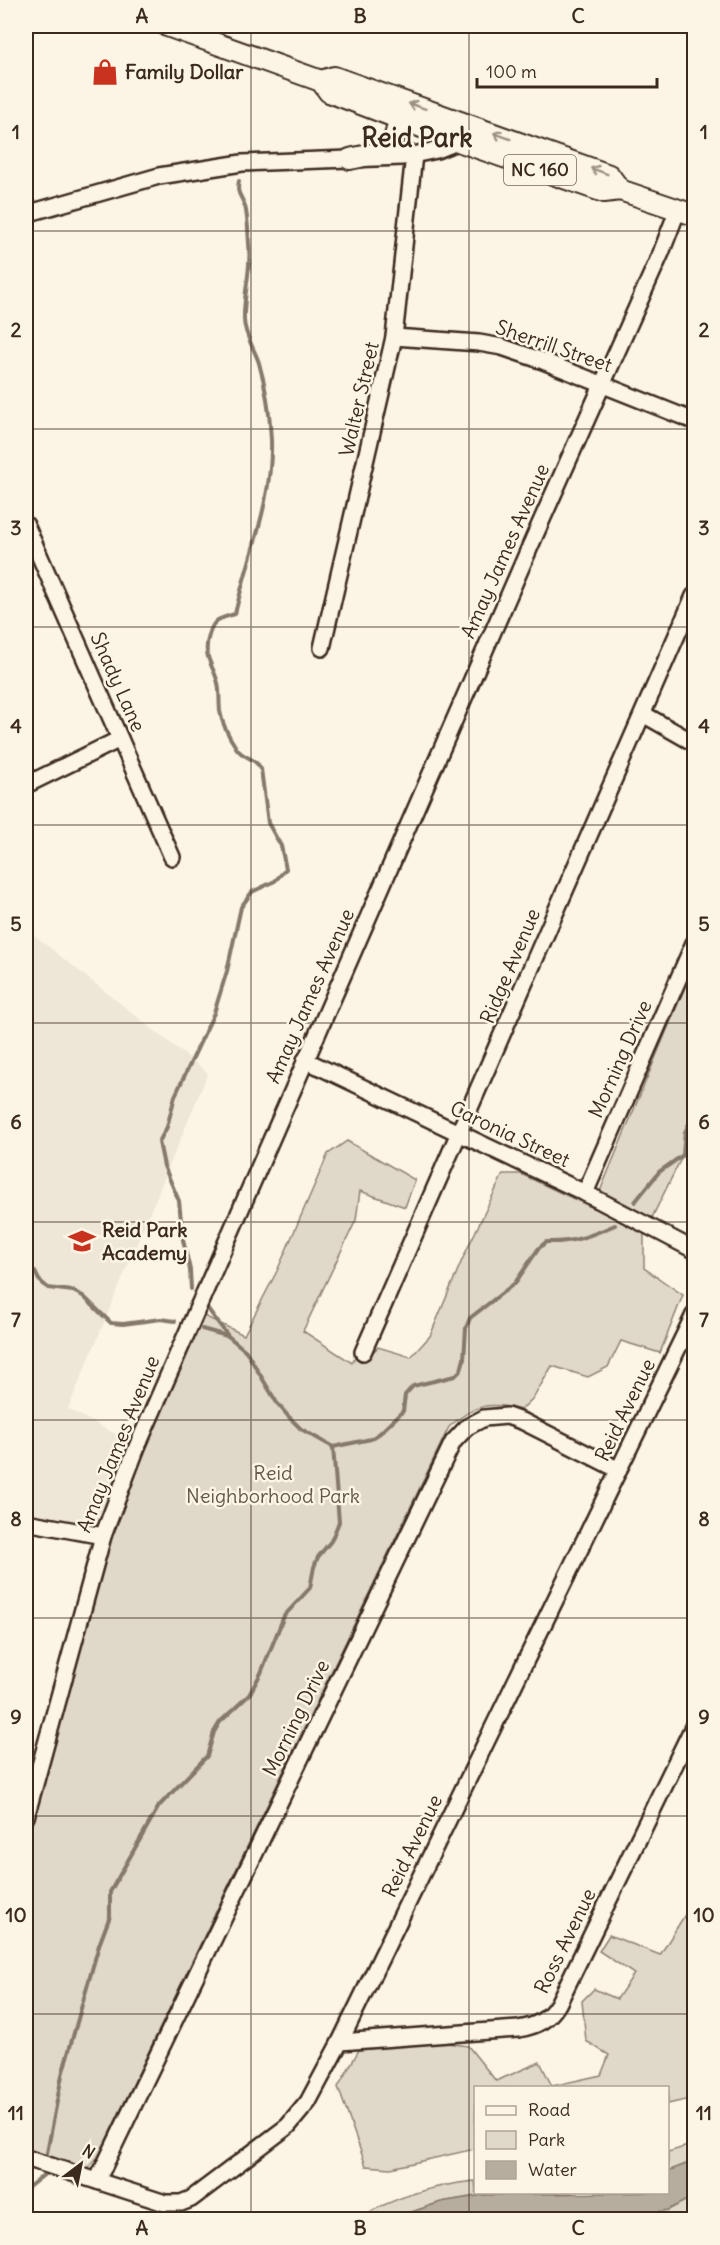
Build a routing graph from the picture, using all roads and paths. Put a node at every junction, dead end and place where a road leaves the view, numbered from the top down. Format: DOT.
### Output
graph roads {
  1 [pos="167,26"];
  2 [pos="321,81"];
  3 [pos="399,119"];
  4 [pos="472,125"];
  5 [pos="461,142"];
  6 [pos="414,155"];
  7 [pos="350,159"];
  8 [pos="620,190"];
  9 [pos="686,212"];
  10 [pos="26,213"];
  11 [pos="394,337"];
  12 [pos="603,383"];
  13 [pos="694,421"];
  14 [pos="26,525"];
  15 [pos="694,596"];
  16 [pos="322,648"];
  17 [pos="643,714"];
  18 [pos="120,739"];
  19 [pos="694,743"];
  20 [pos="26,785"];
  21 [pos="172,857"];
  22 [pos="694,943"];
  23 [pos="305,1060"];
  24 [pos="460,1134"];
  25 [pos="585,1193"];
  26 [pos="694,1250"];
  27 [pos="694,1315"];
  28 [pos="363,1352"];
  29 [pos="619,1470"];
  30 [pos="26,1522"];
  31 [pos="103,1536"];
  32 [pos="694,1725"];
  33 [pos="26,1816"];
  34 [pos="340,2042"];
  35 [pos="26,2158"];
  36 [pos="97,2181"];
  1 -- 2 [label="main road, NC 160"];
  2 -- 3 [label="main road, NC 160"];
  4 -- 2 [label="main road, NC 160, one-way"];
  3 -- 5 [label="main road, NC 160"];
  3 -- 7 [label="main road"];
  4 -- 5 [label="street"];
  8 -- 4 [label="main road, NC 160, one-way"];
  5 -- 6 [label="street"];
  5 -- 8 [label="main road, NC 160"];
  6 -- 7 [label="street"];
  6 -- 11 [label="street, Walter Street"];
  7 -- 10 [label="street"];
  8 -- 9 [label="main road, NC 160"];
  9 -- 12 [label="street, Amay James Avenue"];
  11 -- 12 [label="street, Sherrill Street"];
  11 -- 16 [label="street, Walter Street"];
  12 -- 13 [label="street, Sherrill Street"];
  12 -- 23 [label="street, Amay James Avenue"];
  14 -- 18 [label="street, Shady Lane"];
  15 -- 17 [label="street, Ridge Avenue"];
  17 -- 19 [label="street"];
  17 -- 24 [label="street, Ridge Avenue"];
  18 -- 20 [label="street"];
  18 -- 21 [label="street, Shady Lane"];
  22 -- 25 [label="street, Morning Drive"];
  23 -- 24 [label="street, Caronia Street"];
  23 -- 31 [label="street, Amay James Avenue"];
  24 -- 25 [label="street, Caronia Street"];
  24 -- 28 [label="street, Ridge Avenue"];
  25 -- 26 [label="street, Caronia Street"];
  27 -- 29 [label="street, Reid Avenue"];
  29 -- 34 [label="street, Reid Avenue"];
  29 -- 36 [label="street, Morning Drive"];
  30 -- 31 [label="street"];
  31 -- 33 [label="street, Amay James Avenue"];
  32 -- 34 [label="street, Ross Avenue"];
  34 -- 36 [label="street, Reid Avenue"];
  35 -- 36 [label="street, Reid Avenue"];
}
